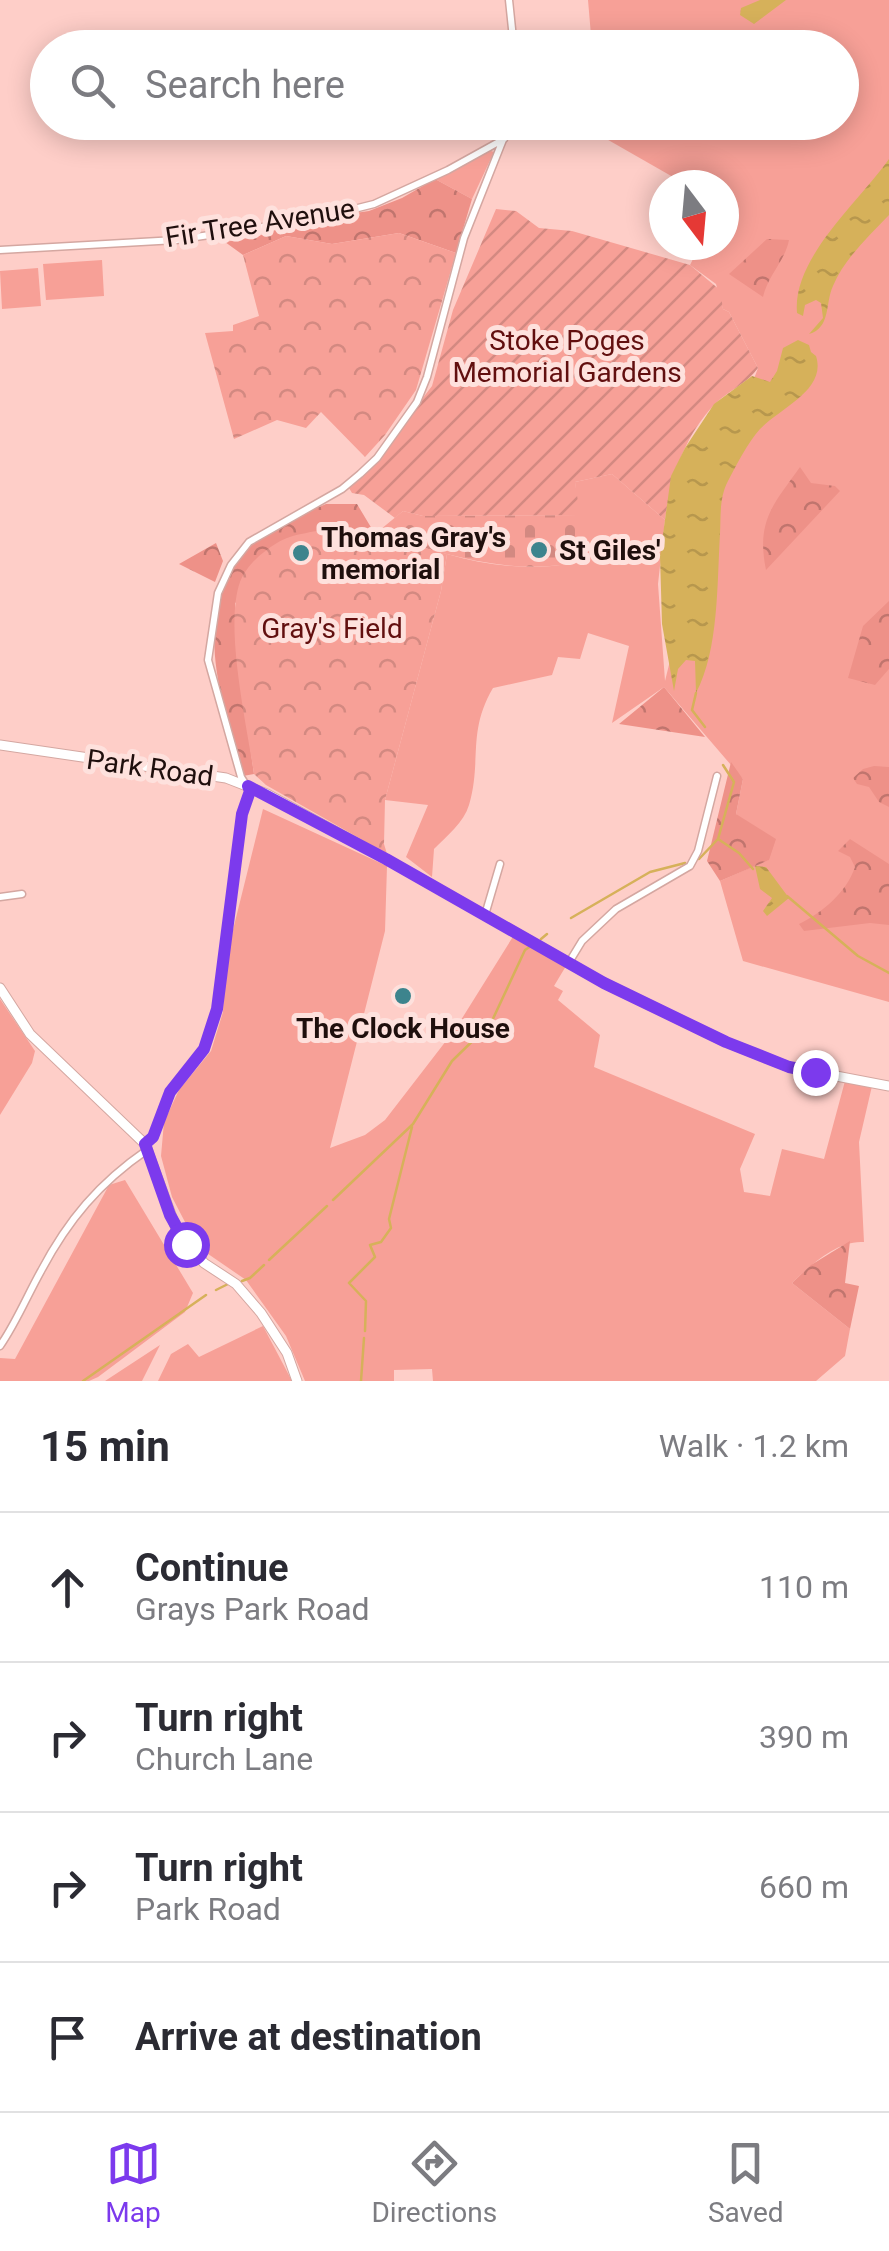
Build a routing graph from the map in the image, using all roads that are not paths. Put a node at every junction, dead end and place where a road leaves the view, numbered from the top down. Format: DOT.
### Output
graph roads {
  1 [pos="508,0"];
  2 [pos="512,30"];
  3 [pos="501,140"];
  4 [pos="504,140"];
  5 [pos="0,250"];
  6 [pos="0,745"];
  7 [pos="717,776"];
  8 [pos="248,786"];
  9 [pos="500,864"];
  10 [pos="22,894"];
  11 [pos="0,897"];
  12 [pos="485,915"];
  13 [pos="568,964"];
  14 [pos="0,988"];
  15 [pos="889,1086"];
  16 [pos="146,1147"];
  17 [pos="0,1346"];
  18 [pos="297,1381"];
  1 -- 2 [label="street"];
  3 -- 5 [label="street, Fir Tree Avenue"];
  4 -- 8 [label="street"];
  6 -- 8 [label="main road, Park Road"];
  7 -- 13 [label="street"];
  8 -- 12 [label="main road, Park Road"];
  8 -- 16 [label="street"];
  9 -- 12 [label="street"];
  10 -- 11 [label="street"];
  12 -- 13 [label="main road, Park Road"];
  13 -- 15 [label="main road, Park Road"];
  14 -- 16 [label="main road"];
  16 -- 17 [label="street"];
  16 -- 18 [label="main road"];
}
